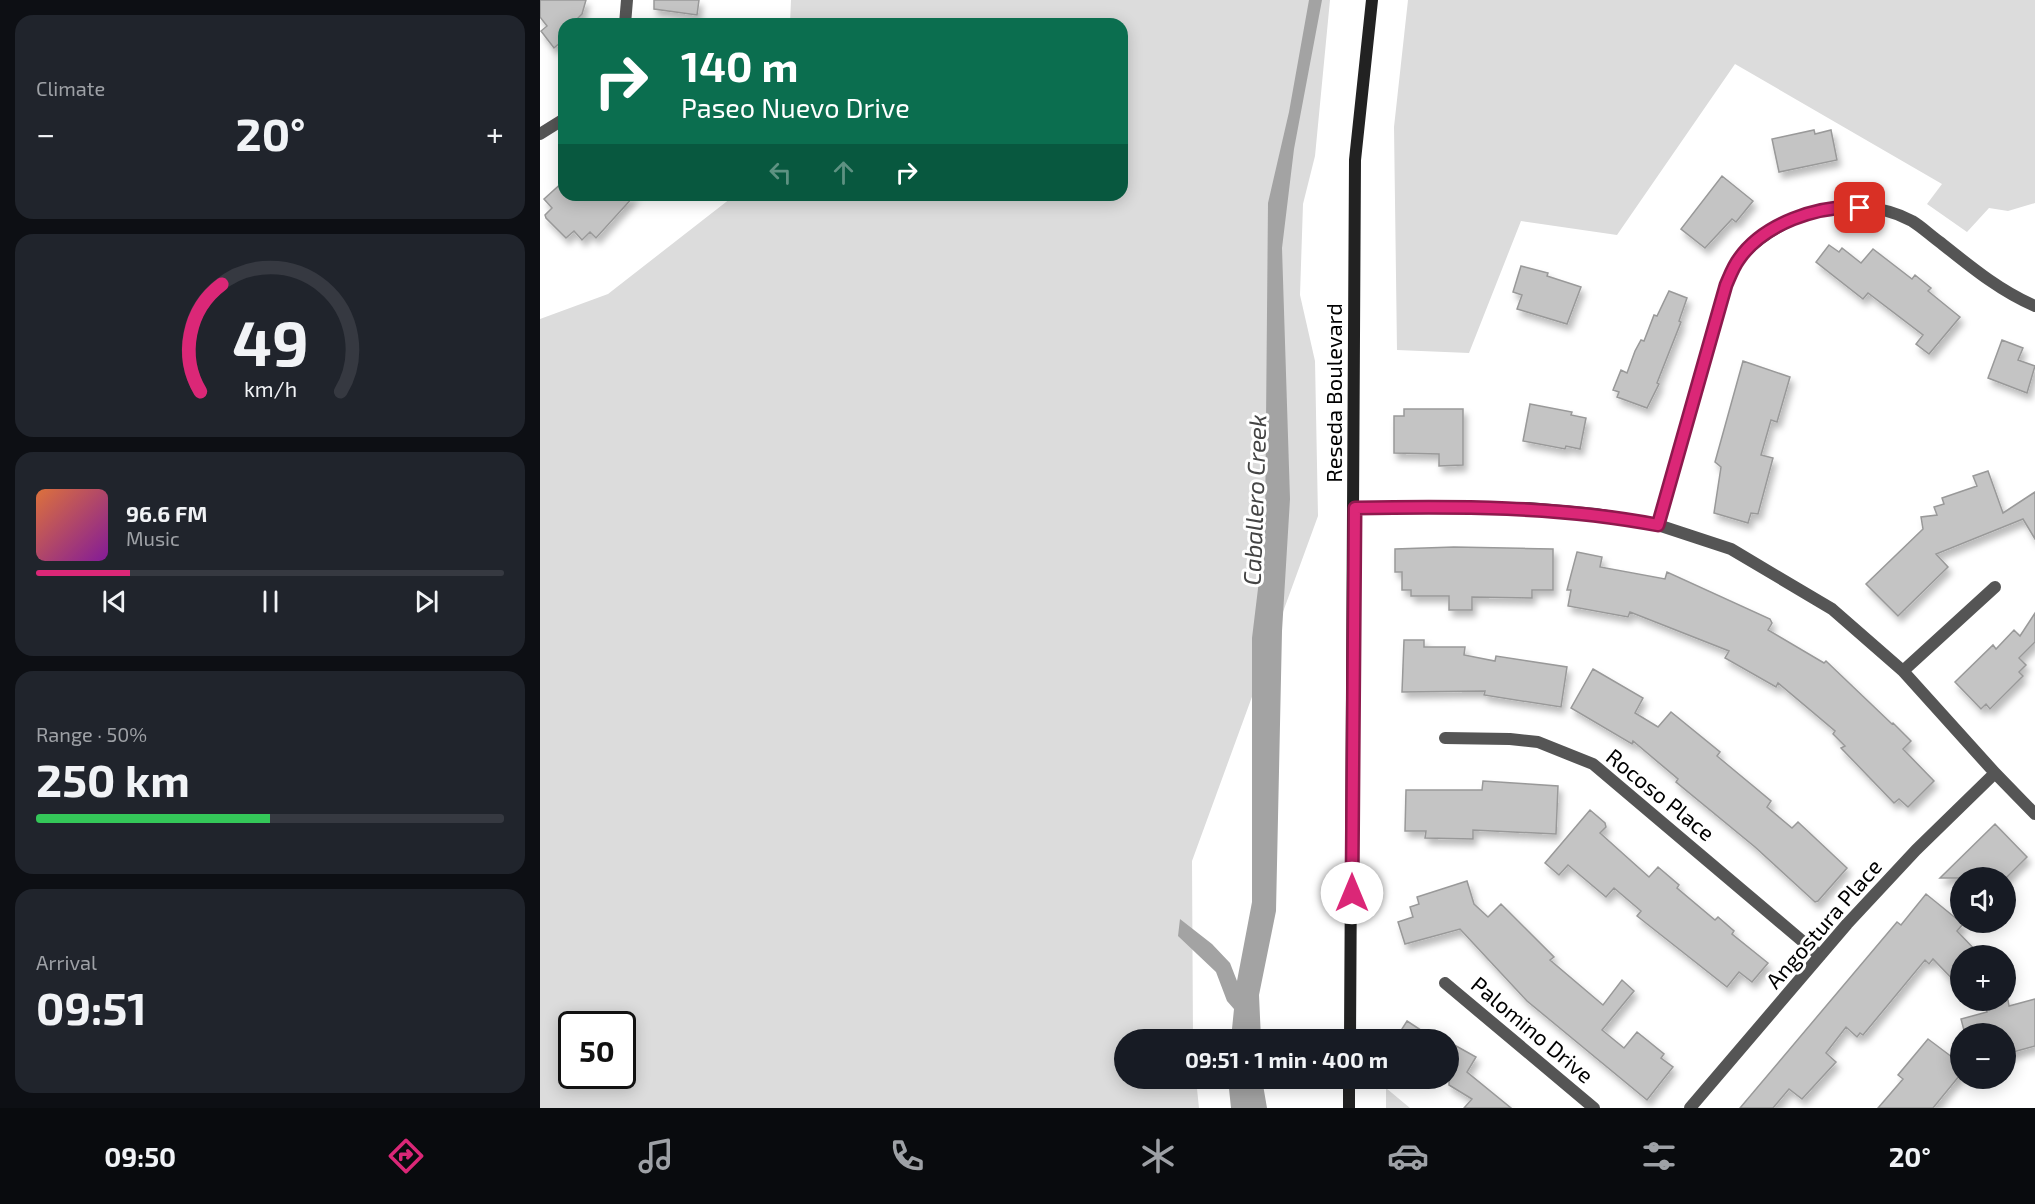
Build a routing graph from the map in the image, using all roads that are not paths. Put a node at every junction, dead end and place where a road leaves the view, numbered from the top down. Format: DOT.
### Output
graph roads {
  1 [pos="627,0"];
  2 [pos="1372,0"];
  3 [pos="626,18"];
  4 [pos="558,123"];
  5 [pos="540,134"];
  6 [pos="2035,306"];
  7 [pos="1355,508"];
  8 [pos="1658,525"];
  9 [pos="1995,587"];
  10 [pos="1903,671"];
  11 [pos="1445,738"];
  12 [pos="1995,773"];
  13 [pos="2035,814"];
  14 [pos="1820,956"];
  15 [pos="1445,983"];
  16 [pos="1350,1029"];
  17 [pos="1349,1089"];
  18 [pos="1348,1108"];
  19 [pos="1594,1108"];
  20 [pos="1690,1108"];
  1 -- 3 [label="street"];
  2 -- 7 [label="main road, Reseda Boulevard"];
  4 -- 5 [label="street"];
  6 -- 8 [label="street"];
  7 -- 8 [label="street"];
  7 -- 16 [label="main road, Reseda Boulevard"];
  8 -- 10 [label="street"];
  9 -- 10 [label="street"];
  10 -- 12 [label="street"];
  11 -- 14 [label="street, Rocoso Place"];
  12 -- 13 [label="street"];
  12 -- 14 [label="street, Angostura Place"];
  14 -- 20 [label="street, Angostura Place"];
  15 -- 19 [label="street, Palomino Drive"];
  17 -- 18 [label="main road"];
}
